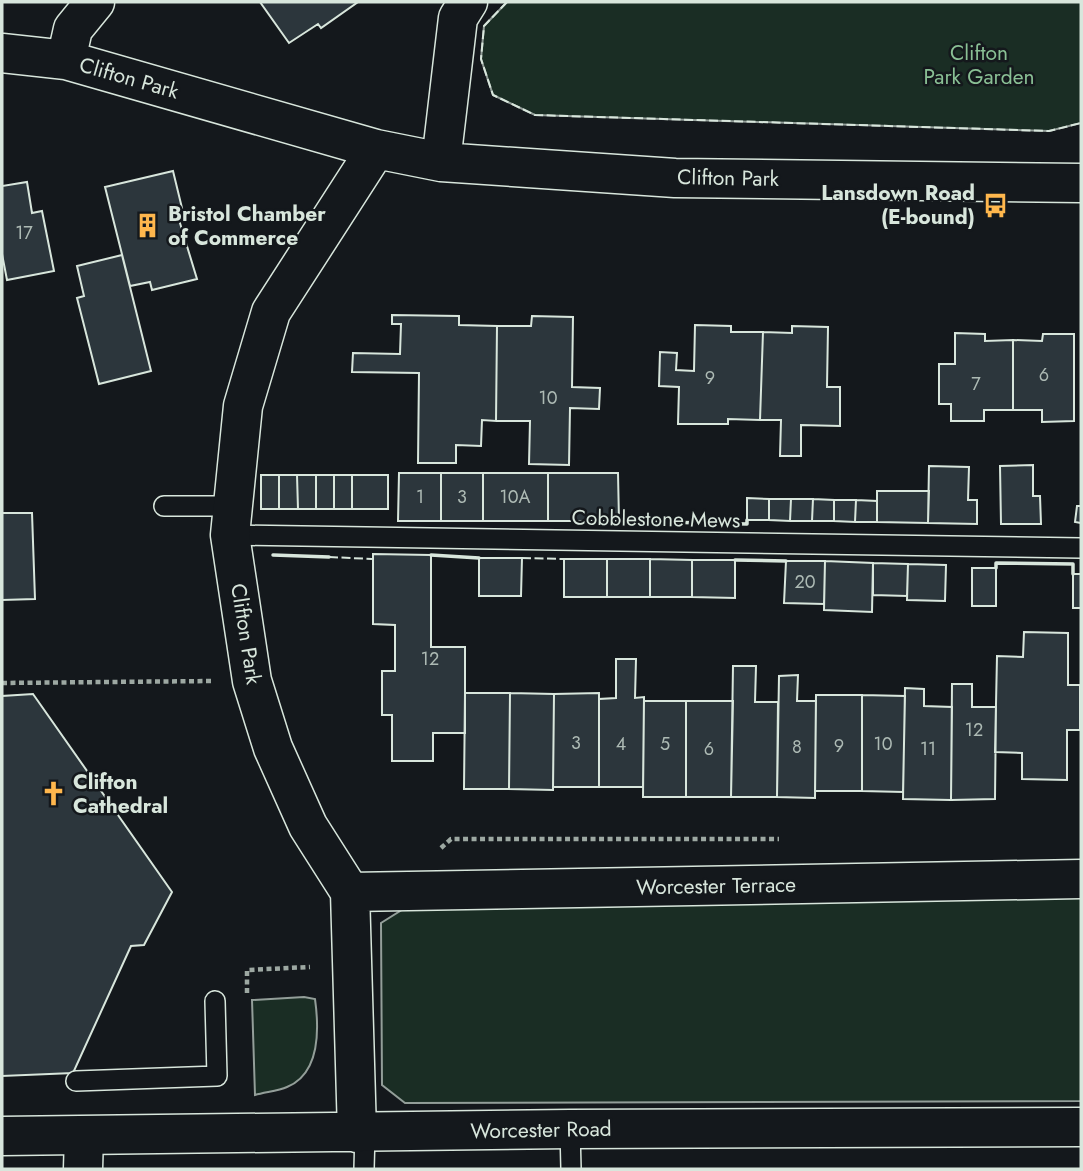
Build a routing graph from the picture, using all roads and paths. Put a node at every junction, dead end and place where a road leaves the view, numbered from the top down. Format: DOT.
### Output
graph roads {
  1 [pos="95,2"];
  2 [pos="468,2"];
  3 [pos="2,53"];
  4 [pos="66,60"];
  5 [pos="376,149"];
  6 [pos="441,162"];
  7 [pos="1081,183"];
  8 [pos="164,506"];
  9 [pos="232,521"];
  10 [pos="1081,548"];
  11 [pos="252,681"];
  12 [pos="2,683"];
  13 [pos="451,839"];
  14 [pos="787,839"];
  15 [pos="1081,879"];
  16 [pos="350,892"];
  17 [pos="303,967"];
  18 [pos="247,994"];
  19 [pos="215,1001"];
  20 [pos="76,1081"];
  21 [pos="1081,1127"];
  22 [pos="570,1129"];
  23 [pos="2,1136"];
  24 [pos="362,1145"];
  25 [pos="84,1152"];
  26 [pos="571,1169"];
  1 -- 4 [label="street"];
  2 -- 6 [label="street"];
  3 -- 4 [label="street, Clifton Park"];
  4 -- 5 [label="street, Clifton Park"];
  5 -- 6 [label="street, Clifton Park"];
  5 -- 9 [label="street, Clifton Park"];
  6 -- 7 [label="street, Clifton Park"];
  8 -- 9 [label="lane, Cobblestone Mews"];
  9 -- 10 [label="lane, Cobblestone Mews"];
  9 -- 11 [label="street, Clifton Park"];
  11 -- 12 [label="path"];
  11 -- 16 [label="street, Clifton Park"];
  13 -- 14 [label="path"];
  15 -- 16 [label="street, Worcester Terrace"];
  16 -- 24 [label="street"];
  17 -- 18 [label="path"];
  19 -- 20 [label="lane"];
  21 -- 22 [label="street, Worcester Road"];
  22 -- 24 [label="street, Worcester Road"];
  22 -- 26 [label="lane"];
  23 -- 25 [label="street, Worcester Road"];
  24 -- 25 [label="street, Worcester Road"];
}
